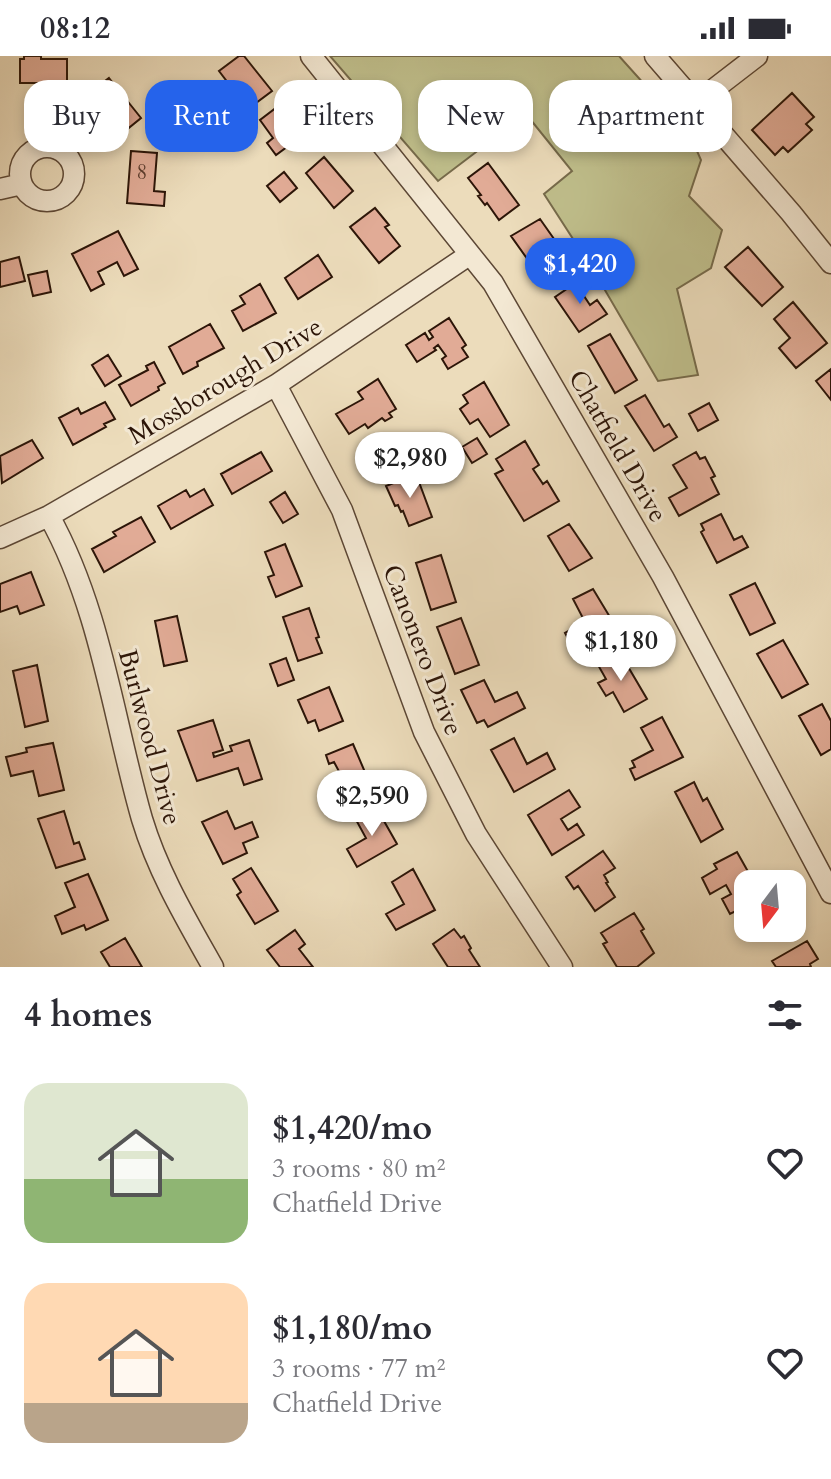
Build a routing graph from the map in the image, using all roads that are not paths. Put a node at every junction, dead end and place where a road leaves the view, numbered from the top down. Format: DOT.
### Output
graph roads {
  1 [pos="311,56"];
  2 [pos="655,56"];
  3 [pos="757,56"];
  4 [pos="676,80"];
  5 [pos="726,80"];
  6 [pos="732,146"];
  7 [pos="22,184"];
  8 [pos="0,189"];
  9 [pos="469,255"];
  10 [pos="831,263"];
  11 [pos="276,385"];
  12 [pos="49,516"];
  13 [pos="0,538"];
  14 [pos="831,893"];
  15 [pos="213,967"];
  16 [pos="562,967"];
  1 -- 9 [label="street, Chatfield Drive"];
  2 -- 4 [label="street"];
  3 -- 5 [label="street"];
  6 -- 10 [label="street"];
  7 -- 8 [label="street"];
  9 -- 11 [label="street, Mossborough Drive"];
  9 -- 14 [label="street, Chatfield Drive"];
  11 -- 12 [label="street, Mossborough Drive"];
  11 -- 16 [label="street, Canonero Drive"];
  12 -- 13 [label="street, Mossborough Drive"];
  12 -- 15 [label="street, Burlwood Drive"];
}
